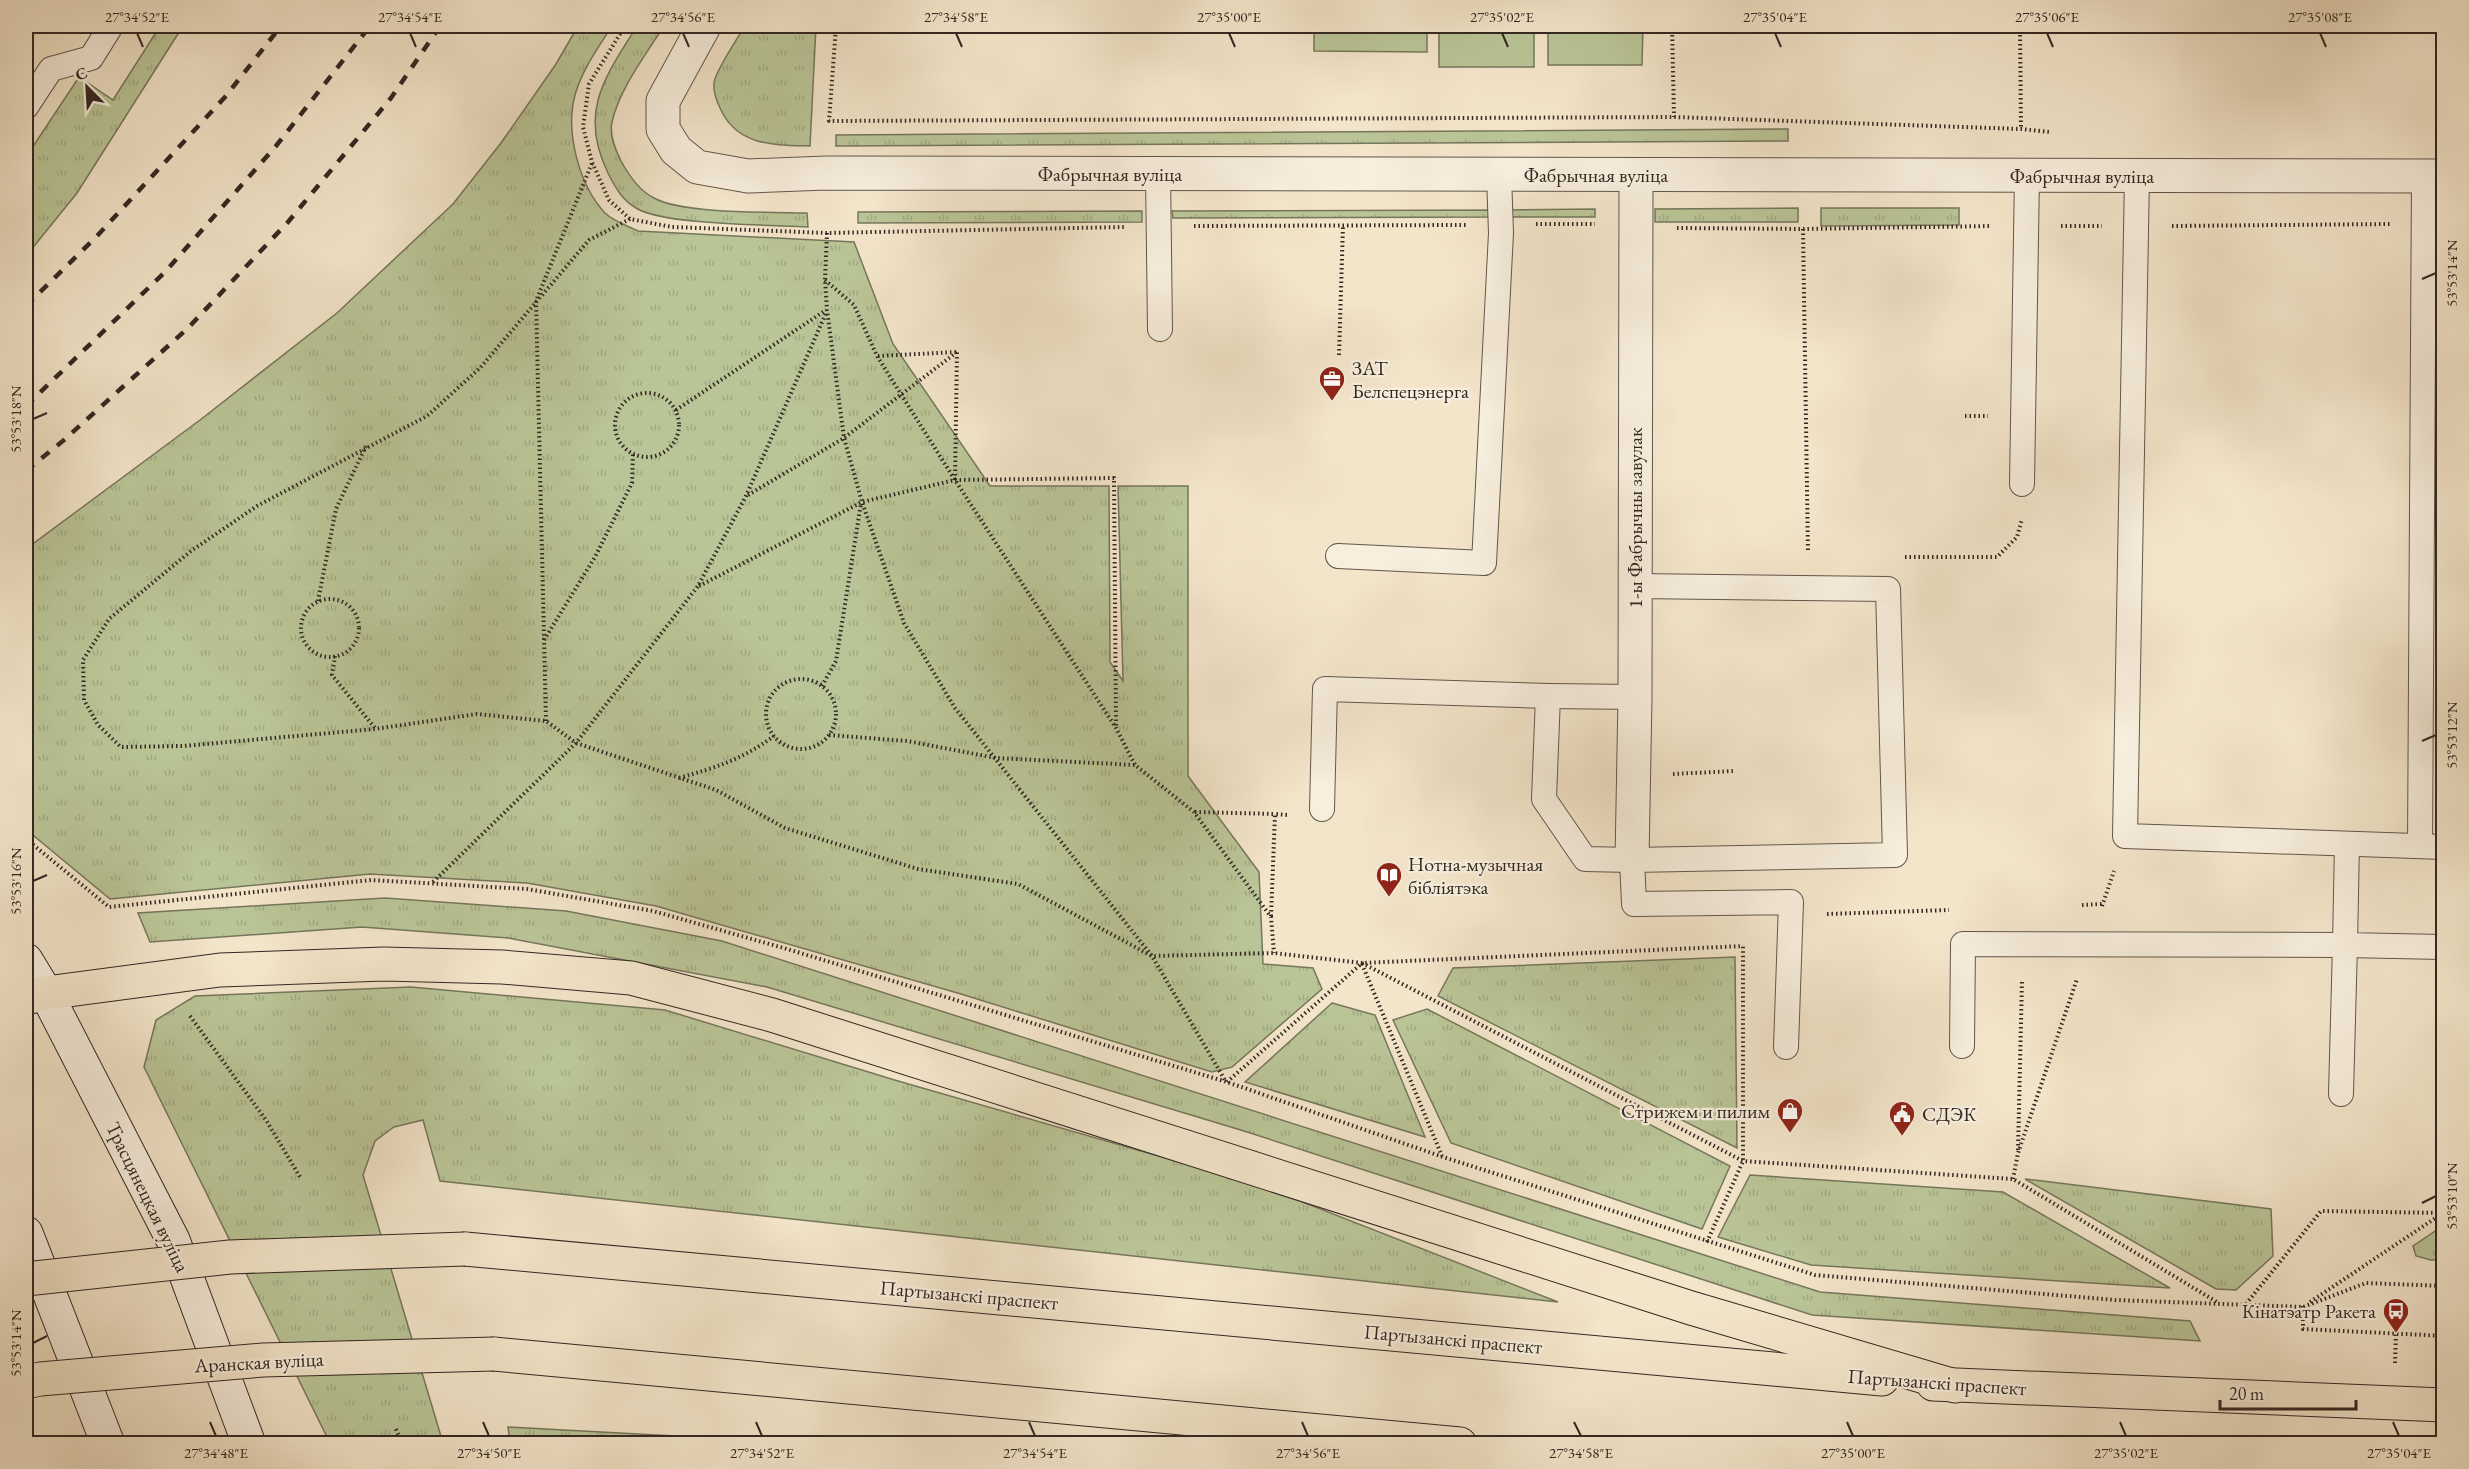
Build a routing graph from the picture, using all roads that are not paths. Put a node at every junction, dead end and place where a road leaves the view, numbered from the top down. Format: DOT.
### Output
graph roads {
  1 [pos="111,26"];
  2 [pos="704,26"];
  3 [pos="26,107"];
  4 [pos="1158,174"];
  5 [pos="1499,175"];
  6 [pos="1636,175"];
  7 [pos="2027,176"];
  8 [pos="2137,176"];
  9 [pos="2434,176"];
  10 [pos="1160,329"];
  11 [pos="2022,484"];
  12 [pos="1338,555"];
  13 [pos="1635,585"];
  14 [pos="1548,696"];
  15 [pos="1635,697"];
  16 [pos="1322,808"];
  17 [pos="2347,844"];
  18 [pos="2432,847"];
  19 [pos="1632,860"];
  20 [pos="2345,945"];
  21 [pos="2444,947"];
  22 [pos="26,960"];
  23 [pos="36,996"];
  24 [pos="1962,1046"];
  25 [pos="1786,1047"];
  26 [pos="2342,1094"];
  27 [pos="26,1233"];
  28 [pos="26,1279"];
  29 [pos="26,1382"];
  30 [pos="1955,1386"];
  31 [pos="2444,1405"];
  32 [pos="108,1443"];
  33 [pos="249,1443"];
  34 [pos="1460,1443"];
  1 -- 3 [label="lane"];
  2 -- 4 [label="street, Фабрычная вуліца"];
  4 -- 5 [label="street, Фабрычная вуліца"];
  4 -- 10 [label="lane"];
  5 -- 6 [label="street, Фабрычная вуліца"];
  5 -- 12 [label="lane"];
  6 -- 7 [label="street, Фабрычная вуліца"];
  6 -- 13 [label="street, 1-ы Фабрычны завулак"];
  7 -- 8 [label="street, Фабрычная вуліца"];
  7 -- 11 [label="lane"];
  8 -- 9 [label="street, Фабрычная вуліца"];
  8 -- 17 [label="lane"];
  9 -- 18 [label="lane"];
  13 -- 15 [label="street, 1-ы Фабрычны завулак"];
  13 -- 19 [label="lane"];
  14 -- 15 [label="lane"];
  14 -- 16 [label="lane"];
  14 -- 19 [label="lane"];
  15 -- 19 [label="street, 1-ы Фабрычны завулак"];
  17 -- 18 [label="lane"];
  17 -- 20 [label="lane"];
  19 -- 25 [label="lane"];
  20 -- 21 [label="lane"];
  20 -- 24 [label="lane"];
  20 -- 26 [label="lane"];
  22 -- 23 [label="street, Трасцянецкая вуліца"];
  23 -- 30 [label="main road"];
  23 -- 33 [label="street, Трасцянецкая вуліца"];
  27 -- 32 [label="street"];
  28 -- 30 [label="main road, Партызанскі праспект, bridge"];
  29 -- 34 [label="main road, Аранская вуліца, bridge"];
  30 -- 31 [label="main road, Партызанскі праспект"];
}
